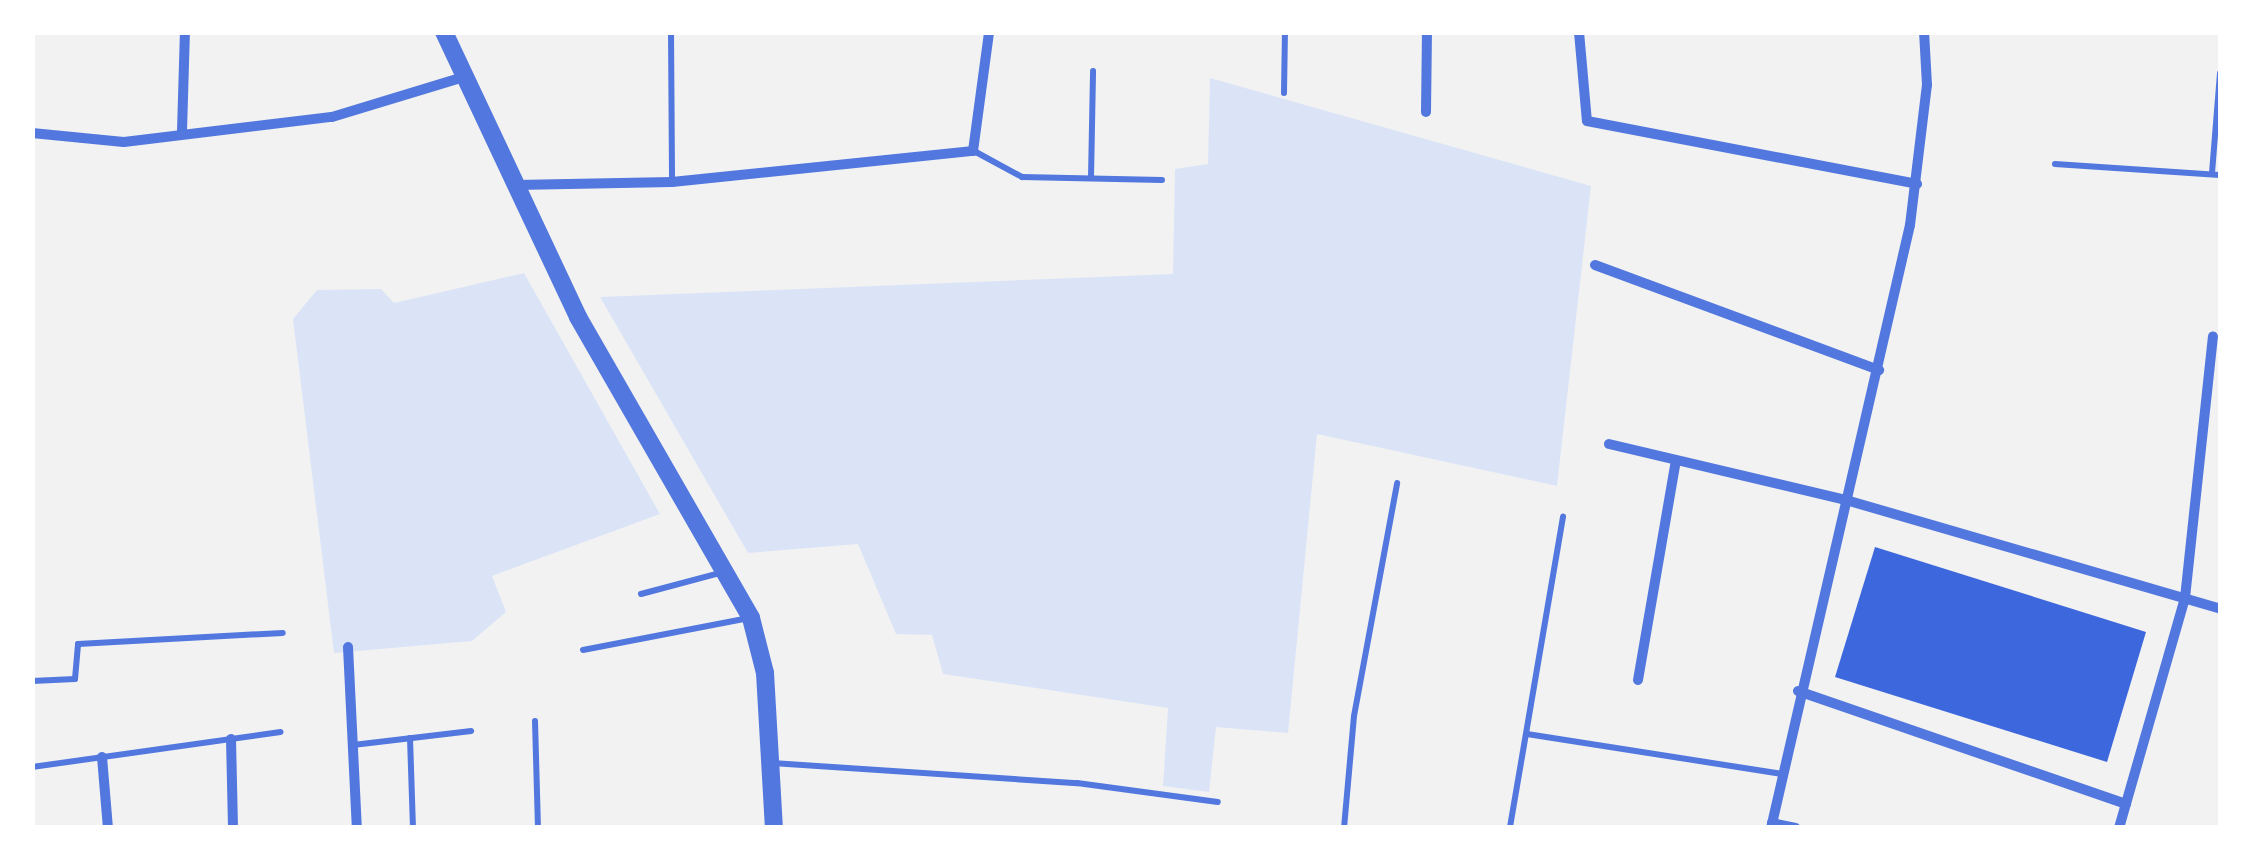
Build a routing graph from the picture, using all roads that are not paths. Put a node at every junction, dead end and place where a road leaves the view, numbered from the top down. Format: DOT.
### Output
graph roads {
  1 [pos="185,32"];
  2 [pos="444,32"];
  3 [pos="671,32"];
  4 [pos="988,32"];
  5 [pos="1285,32"];
  6 [pos="1427,32"];
  7 [pos="1579,32"];
  8 [pos="1924,32"];
  9 [pos="1093,70"];
  10 [pos="2220,73"];
  11 [pos="464,76"];
  12 [pos="1284,93"];
  13 [pos="1426,112"];
  14 [pos="182,132"];
  15 [pos="32,133"];
  16 [pos="973,151"];
  17 [pos="2055,164"];
  18 [pos="2216,174"];
  19 [pos="1092,178"];
  20 [pos="1162,180"];
  21 [pos="672,182"];
  22 [pos="1917,184"];
  23 [pos="516,185"];
  24 [pos="1595,265"];
  25 [pos="2213,336"];
  26 [pos="1879,370"];
  27 [pos="2214,393"];
  28 [pos="1609,444"];
  29 [pos="1676,461"];
  30 [pos="1396,483"];
  31 [pos="1846,500"];
  32 [pos="1563,516"];
  33 [pos="726,571"];
  34 [pos="641,594"];
  35 [pos="2185,598"];
  36 [pos="2220,608"];
  37 [pos="750,618"];
  38 [pos="283,633"];
  39 [pos="348,647"];
  40 [pos="583,650"];
  41 [pos="1638,680"];
  42 [pos="32,681"];
  43 [pos="1798,691"];
  44 [pos="536,721"];
  45 [pos="471,730"];
  46 [pos="280,732"];
  47 [pos="1527,734"];
  48 [pos="231,738"];
  49 [pos="410,738"];
  50 [pos="353,745"];
  51 [pos="102,757"];
  52 [pos="770,763"];
  53 [pos="32,767"];
  54 [pos="1782,774"];
  55 [pos="1218,802"];
  56 [pos="2126,804"];
  57 [pos="1771,825"];
  58 [pos="1510,827"];
  59 [pos="108,828"];
  60 [pos="233,828"];
  61 [pos="358,828"];
  62 [pos="413,828"];
  63 [pos="538,828"];
  64 [pos="774,828"];
  65 [pos="1344,828"];
  66 [pos="1794,828"];
  67 [pos="2119,828"];
  1 -- 14 [label="street"];
  2 -- 11 [label="street"];
  3 -- 21 [label="lane"];
  4 -- 16 [label="street"];
  5 -- 12 [label="lane"];
  6 -- 13 [label="street"];
  7 -- 22 [label="street"];
  8 -- 22 [label="street"];
  9 -- 19 [label="lane"];
  10 -- 18 [label="lane"];
  11 -- 14 [label="street"];
  11 -- 23 [label="street"];
  14 -- 15 [label="street"];
  16 -- 19 [label="lane"];
  16 -- 21 [label="street"];
  17 -- 18 [label="lane"];
  19 -- 20 [label="lane"];
  21 -- 23 [label="street"];
  22 -- 26 [label="street"];
  23 -- 33 [label="street"];
  24 -- 26 [label="street"];
  25 -- 27 [label="street"];
  26 -- 31 [label="street"];
  27 -- 35 [label="street"];
  28 -- 29 [label="street"];
  29 -- 31 [label="street"];
  29 -- 41 [label="street"];
  30 -- 65 [label="lane"];
  31 -- 35 [label="street"];
  31 -- 43 [label="street"];
  32 -- 47 [label="lane"];
  33 -- 34 [label="lane"];
  33 -- 37 [label="street"];
  35 -- 36 [label="street"];
  35 -- 56 [label="street"];
  37 -- 40 [label="lane"];
  37 -- 52 [label="street"];
  38 -- 42 [label="lane"];
  39 -- 50 [label="street"];
  43 -- 54 [label="street"];
  43 -- 56 [label="street"];
  44 -- 63 [label="lane"];
  45 -- 49 [label="lane"];
  46 -- 48 [label="lane"];
  47 -- 54 [label="lane"];
  47 -- 58 [label="lane"];
  48 -- 51 [label="lane"];
  48 -- 60 [label="street"];
  49 -- 50 [label="lane"];
  49 -- 62 [label="lane"];
  50 -- 61 [label="street"];
  51 -- 53 [label="lane"];
  51 -- 59 [label="street"];
  52 -- 55 [label="lane"];
  52 -- 64 [label="street"];
  54 -- 57 [label="street"];
  56 -- 67 [label="street"];
  57 -- 66 [label="street"];
}
